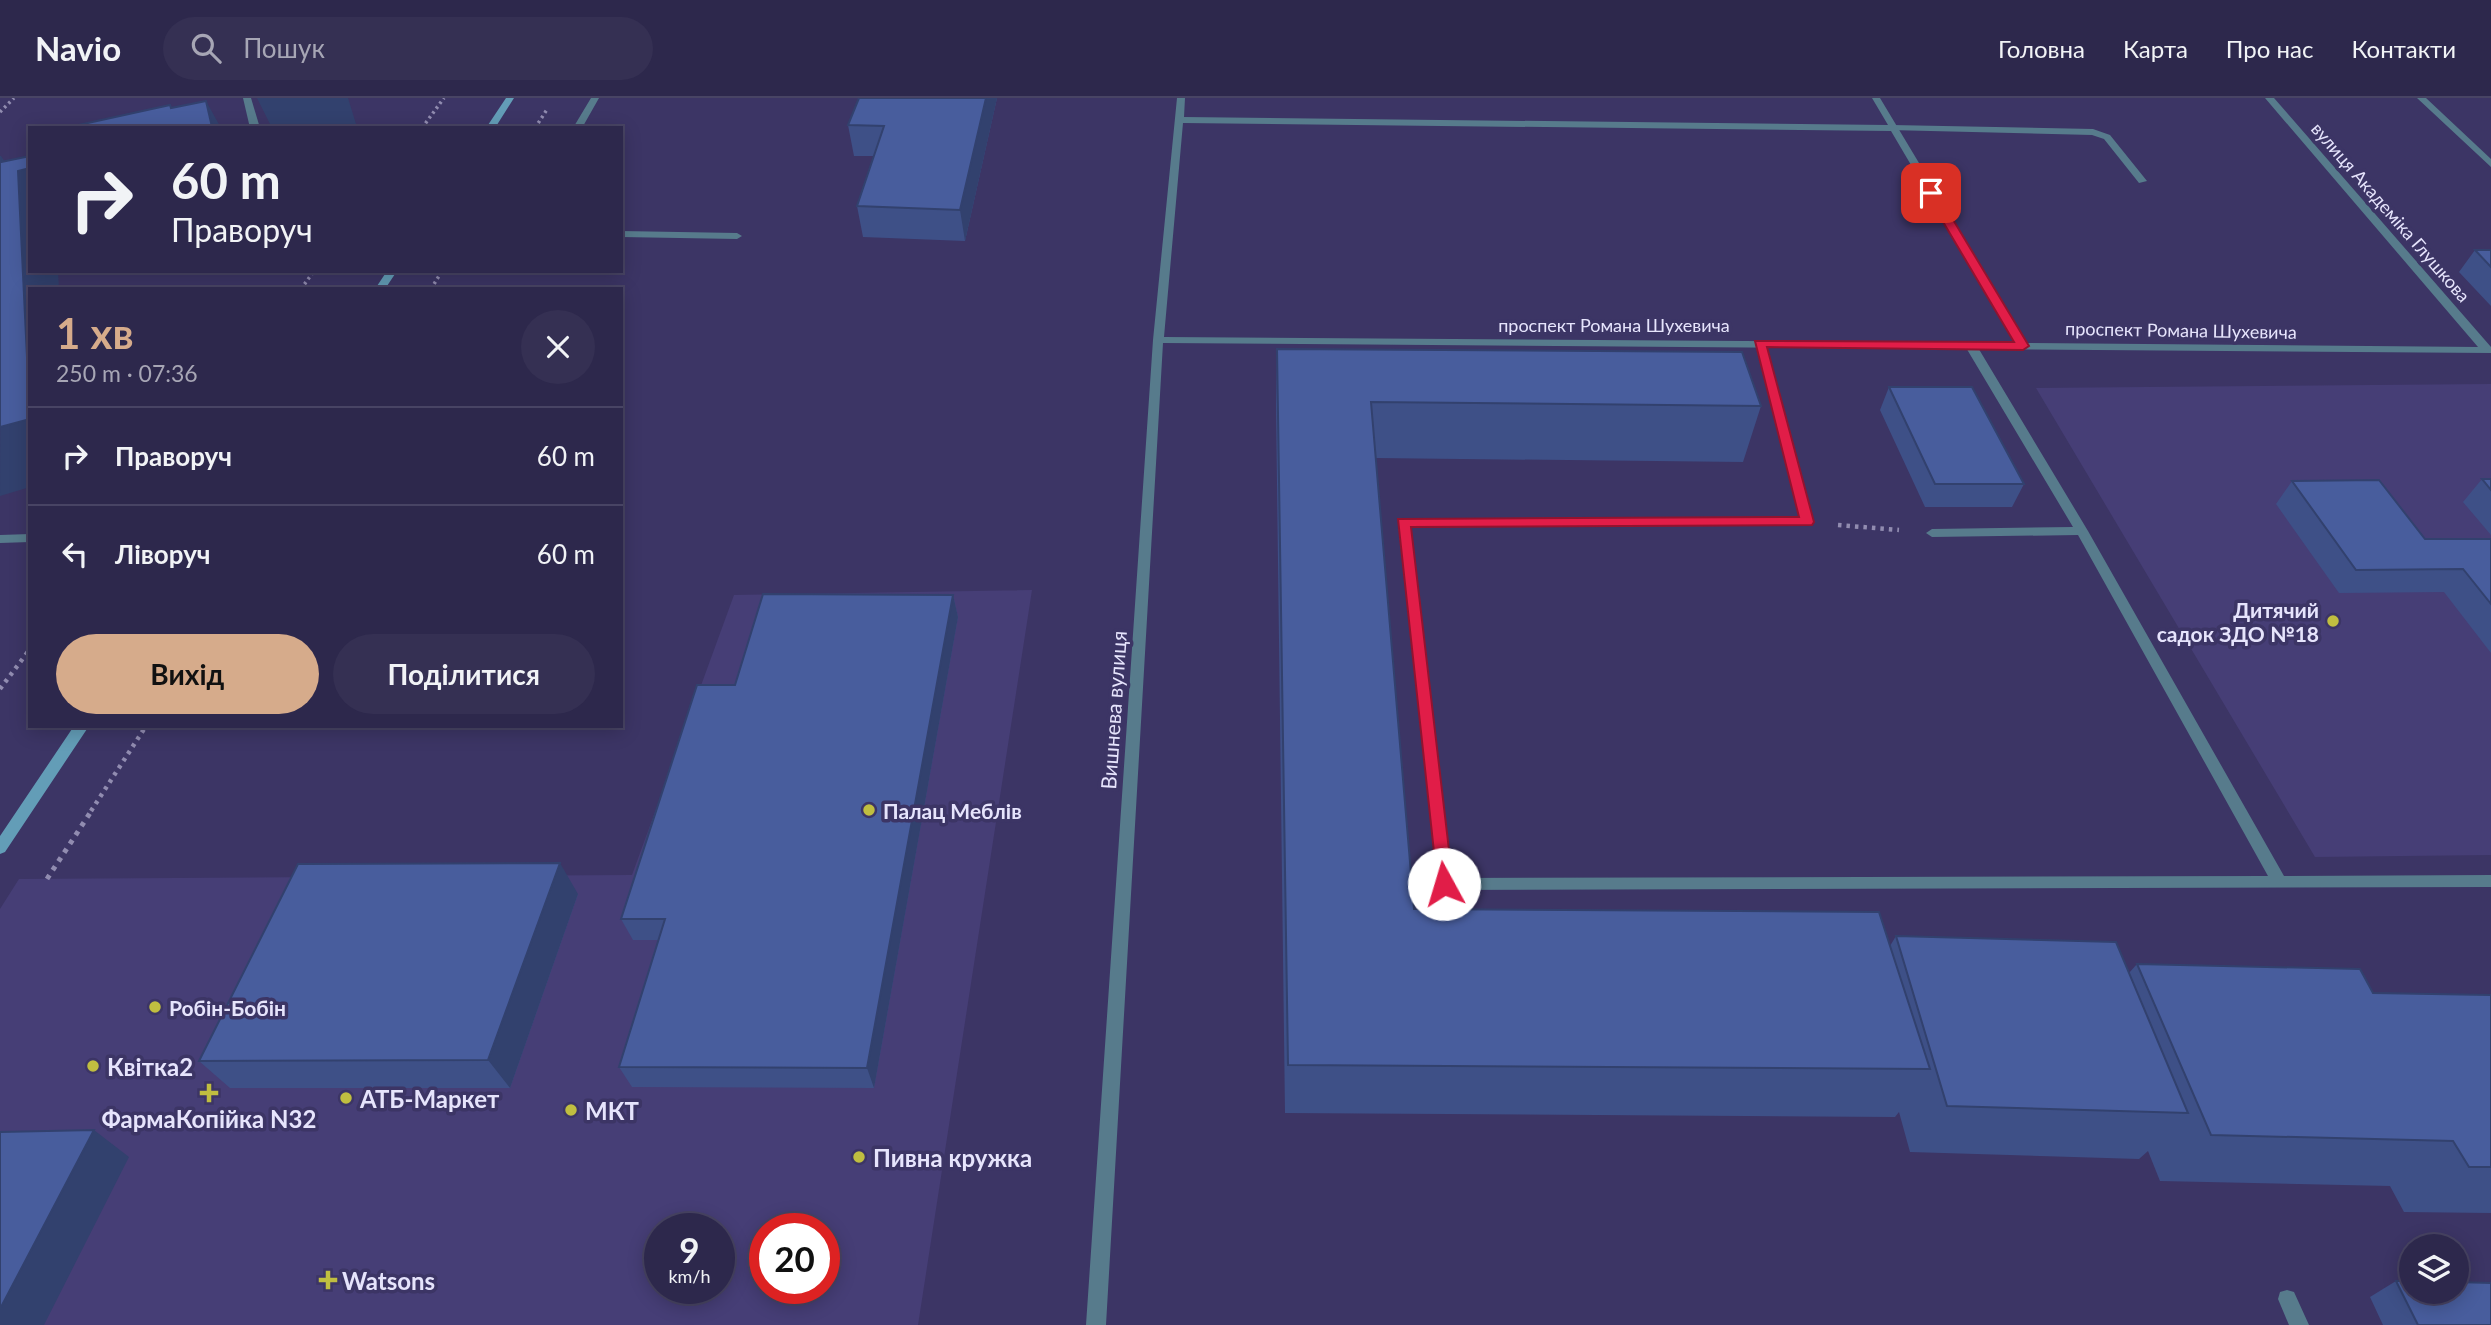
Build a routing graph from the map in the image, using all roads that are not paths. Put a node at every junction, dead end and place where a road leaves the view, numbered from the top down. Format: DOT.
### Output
graph roads {
  1 [pos="247,98"];
  2 [pos="510,98"];
  3 [pos="595,98"];
  4 [pos="1181,98"];
  5 [pos="1876,98"];
  6 [pos="2269,98"];
  7 [pos="2421,98"];
  8 [pos="1180,120"];
  9 [pos="254,126"];
  10 [pos="491,126"];
  11 [pos="578,126"];
  12 [pos="1892,128"];
  13 [pos="2491,164"];
  14 [pos="2142,181"];
  15 [pos="623,234"];
  16 [pos="737,236"];
  17 [pos="1157,340"];
  18 [pos="1760,343"];
  19 [pos="1971,346"];
  20 [pos="2023,346"];
  21 [pos="2489,350"];
  22 [pos="2082,531"];
  23 [pos="1932,533"];
  24 [pos="28,538"];
  25 [pos="0,539"];
  26 [pos="81,728"];
  27 [pos="0,848"];
  28 [pos="2491,881"];
  29 [pos="2280,882"];
  30 [pos="2287,1299"];
  31 [pos="1096,1325"];
  32 [pos="2299,1325"];
  1 -- 9 [label="street"];
  2 -- 10 [label="street"];
  3 -- 11 [label="street"];
  4 -- 8 [label="street, Вишнева вулиця"];
  5 -- 12 [label="street"];
  6 -- 21 [label="street, вулиця Академіка Глушкова"];
  7 -- 13 [label="street"];
  8 -- 12 [label="street"];
  8 -- 17 [label="street, Вишнева вулиця"];
  12 -- 14 [label="street"];
  12 -- 20 [label="street"];
  15 -- 16 [label="street"];
  17 -- 18 [label="street, проспект Романа Шухевича"];
  17 -- 31 [label="street, Вишнева вулиця"];
  18 -- 19 [label="street, проспект Романа Шухевича"];
  18 -- 29 [label="street"];
  19 -- 20 [label="street, проспект Романа Шухевича"];
  19 -- 22 [label="street"];
  20 -- 21 [label="street, проспект Романа Шухевича"];
  22 -- 23 [label="street"];
  22 -- 29 [label="street"];
  24 -- 25 [label="street"];
  26 -- 27 [label="street"];
  28 -- 29 [label="street"];
  30 -- 32 [label="street"];
}
